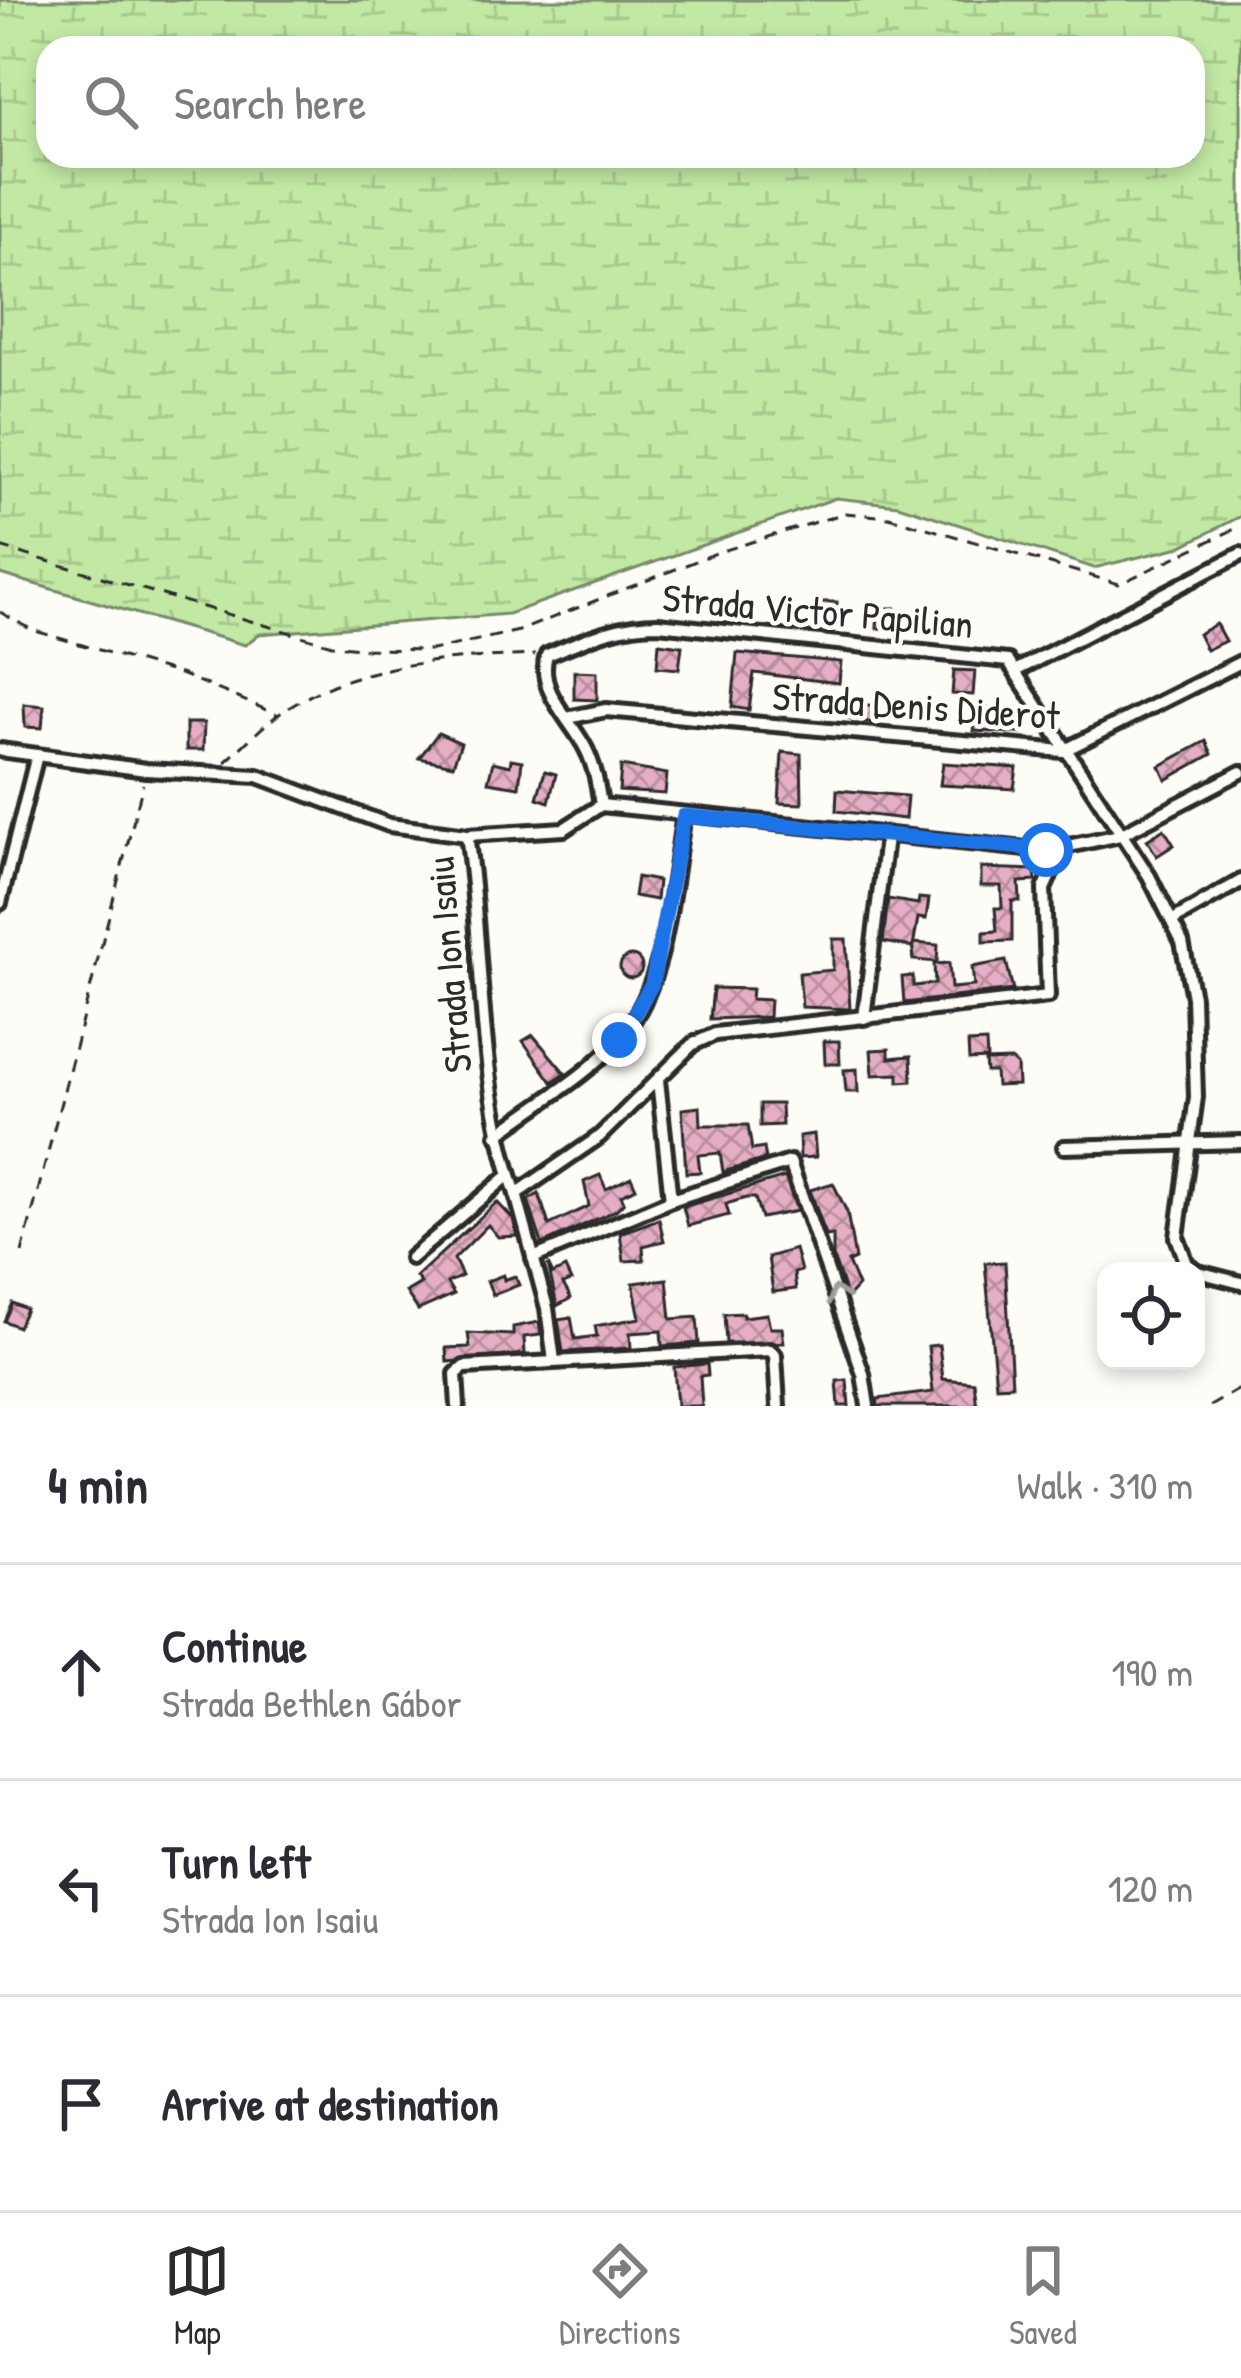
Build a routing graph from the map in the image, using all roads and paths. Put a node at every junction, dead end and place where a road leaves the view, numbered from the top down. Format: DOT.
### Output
graph roads {
  1 [pos="1241,526"];
  2 [pos="0,547"];
  3 [pos="1241,554"];
  4 [pos="0,612"];
  5 [pos="547,655"];
  6 [pos="1241,662"];
  7 [pos="1017,670"];
  8 [pos="279,715"];
  9 [pos="567,718"];
  10 [pos="0,750"];
  11 [pos="1063,751"];
  12 [pos="37,755"];
  13 [pos="146,770"];
  14 [pos="215,771"];
  15 [pos="1241,772"];
  16 [pos="601,805"];
  17 [pos="684,816"];
  18 [pos="467,835"];
  19 [pos="1120,835"];
  20 [pos="886,838"];
  21 [pos="1062,849"];
  22 [pos="1241,881"];
  23 [pos="0,903"];
  24 [pos="1173,920"];
  25 [pos="863,1018"];
  26 [pos="658,1080"];
  27 [pos="496,1135"];
  28 [pos="1241,1142"];
  29 [pos="1064,1147"];
  30 [pos="1188,1147"];
  31 [pos="509,1175"];
  32 [pos="515,1193"];
  33 [pos="671,1200"];
  34 [pos="22,1253"];
  35 [pos="410,1258"];
  36 [pos="533,1258"];
  37 [pos="1241,1283"];
  38 [pos="554,1361"];
  39 [pos="1241,1388"];
  40 [pos="458,1406"];
  41 [pos="778,1406"];
  42 [pos="868,1406"];
  43 [pos="1210,1406"];
  1 -- 2 [label="path"];
  3 -- 7 [label="street, Strada Victor Papilian"];
  4 -- 8 [label="path"];
  5 -- 7 [label="street, Strada Victor Papilian"];
  5 -- 8 [label="path"];
  5 -- 9 [label="street"];
  6 -- 11 [label="street, Strada Denis Diderot"];
  7 -- 11 [label="street, Strada Victor Papilian"];
  8 -- 14 [label="path"];
  9 -- 11 [label="street, Strada Denis Diderot"];
  9 -- 16 [label="street"];
  10 -- 12 [label="street"];
  11 -- 19 [label="street, Strada Victor Papilian"];
  12 -- 13 [label="street"];
  12 -- 23 [label="street"];
  13 -- 14 [label="street"];
  13 -- 34 [label="path"];
  14 -- 18 [label="street, Strada Ion Isaiu"];
  15 -- 19 [label="street"];
  16 -- 17 [label="street"];
  16 -- 18 [label="street"];
  17 -- 20 [label="street"];
  17 -- 27 [label="street"];
  18 -- 27 [label="street, Strada Ion Isaiu"];
  19 -- 21 [label="street"];
  19 -- 24 [label="street, Strada Victor Papilian"];
  20 -- 21 [label="street"];
  20 -- 25 [label="street"];
  21 -- 25 [label="street"];
  22 -- 24 [label="street"];
  24 -- 30 [label="street, Strada Victor Papilian"];
  25 -- 26 [label="street"];
  26 -- 32 [label="street"];
  26 -- 33 [label="street"];
  27 -- 31 [label="street, Strada Ion Isaiu"];
  28 -- 30 [label="street"];
  29 -- 30 [label="street"];
  30 -- 37 [label="street, Strada Victor Papilian"];
  31 -- 32 [label="street, Strada Ion Isaiu"];
  31 -- 35 [label="street"];
  32 -- 36 [label="street, Strada Ion Isaiu"];
  33 -- 36 [label="street"];
  42 -- 33 [label="street, one-way"];
  36 -- 38 [label="street, Strada Ion Isaiu"];
  38 -- 40 [label="street"];
  38 -- 41 [label="street"];
  39 -- 43 [label="path"];
}
